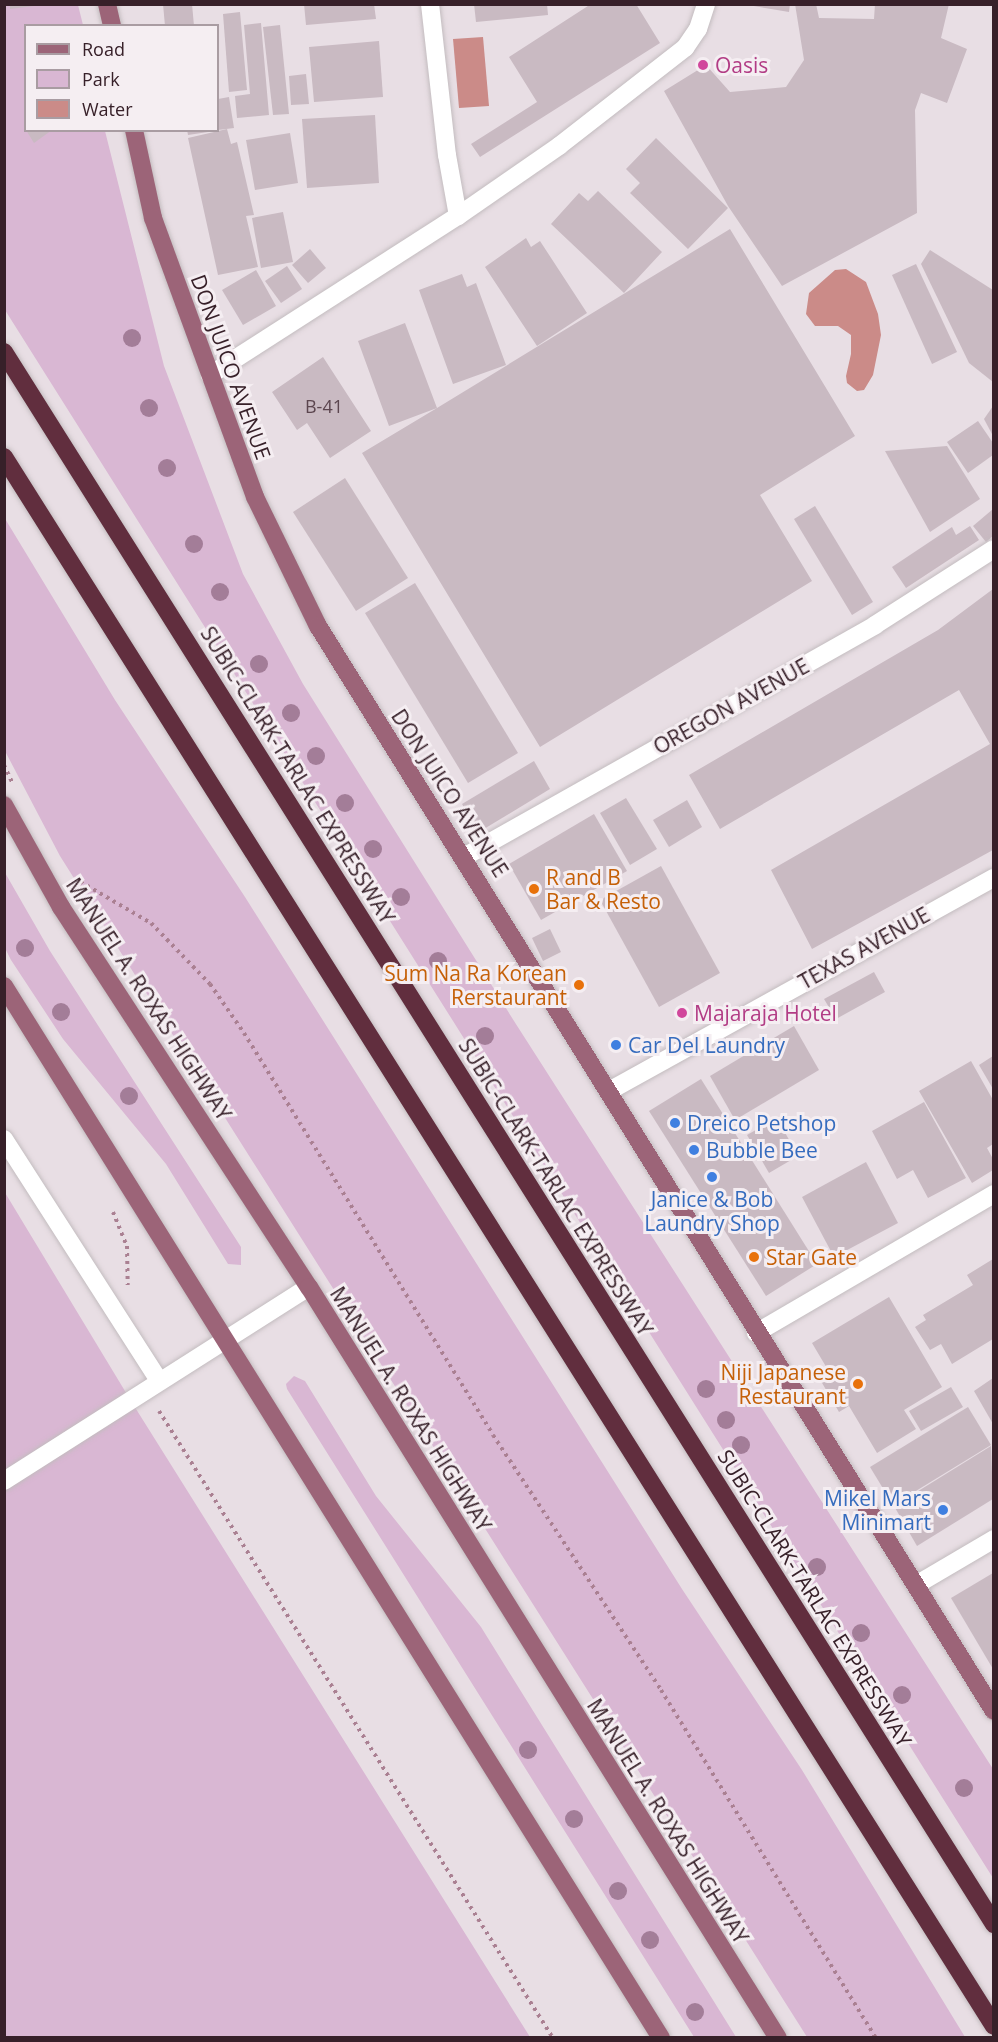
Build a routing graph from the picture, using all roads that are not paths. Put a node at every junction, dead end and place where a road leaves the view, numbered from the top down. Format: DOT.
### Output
graph roads {
  1 [pos="108,4"];
  2 [pos="430,4"];
  3 [pos="706,4"];
  4 [pos="112,24"];
  5 [pos="134,132"];
  6 [pos="458,216"];
  7 [pos="4,352"];
  8 [pos="210,375"];
  9 [pos="4,457"];
  10 [pos="993,549"];
  11 [pos="4,805"];
  12 [pos="464,857"];
  13 [pos="993,878"];
  14 [pos="4,986"];
  15 [pos="609,1091"];
  16 [pos="4,1139"];
  17 [pos="993,1194"];
  18 [pos="309,1287"];
  19 [pos="756,1333"];
  20 [pos="227,1339"];
  21 [pos="152,1385"];
  22 [pos="4,1481"];
  23 [pos="993,1539"];
  24 [pos="916,1585"];
  25 [pos="993,1711"];
  26 [pos="993,1924"];
  27 [pos="993,2026"];
  28 [pos="661,2037"];
  29 [pos="778,2037"];
  1 -- 4 [label="main road"];
  2 -- 6 [label="street"];
  3 -- 6 [label="street"];
  5 -- 8 [label="main road, DON JUICO AVENUE"];
  6 -- 8 [label="street"];
  7 -- 26 [label="highway, SUBIC-CLARK-TARLAC EXPRESSWAY"];
  8 -- 12 [label="main road, DON JUICO AVENUE"];
  9 -- 27 [label="highway"];
  10 -- 12 [label="street, OREGON AVENUE"];
  11 -- 18 [label="main road, MANUEL A. ROXAS HIGHWAY"];
  12 -- 15 [label="main road, DON JUICO AVENUE"];
  13 -- 15 [label="street, TEXAS AVENUE"];
  14 -- 20 [label="main road"];
  15 -- 19 [label="main road, DON JUICO AVENUE"];
  16 -- 21 [label="street"];
  17 -- 19 [label="street"];
  18 -- 20 [label="street"];
  18 -- 29 [label="main road, MANUEL A. ROXAS HIGHWAY"];
  19 -- 24 [label="main road, DON JUICO AVENUE"];
  20 -- 21 [label="street"];
  20 -- 28 [label="main road"];
  21 -- 22 [label="street"];
  23 -- 24 [label="street"];
  24 -- 25 [label="main road, DON JUICO AVENUE"];
}
